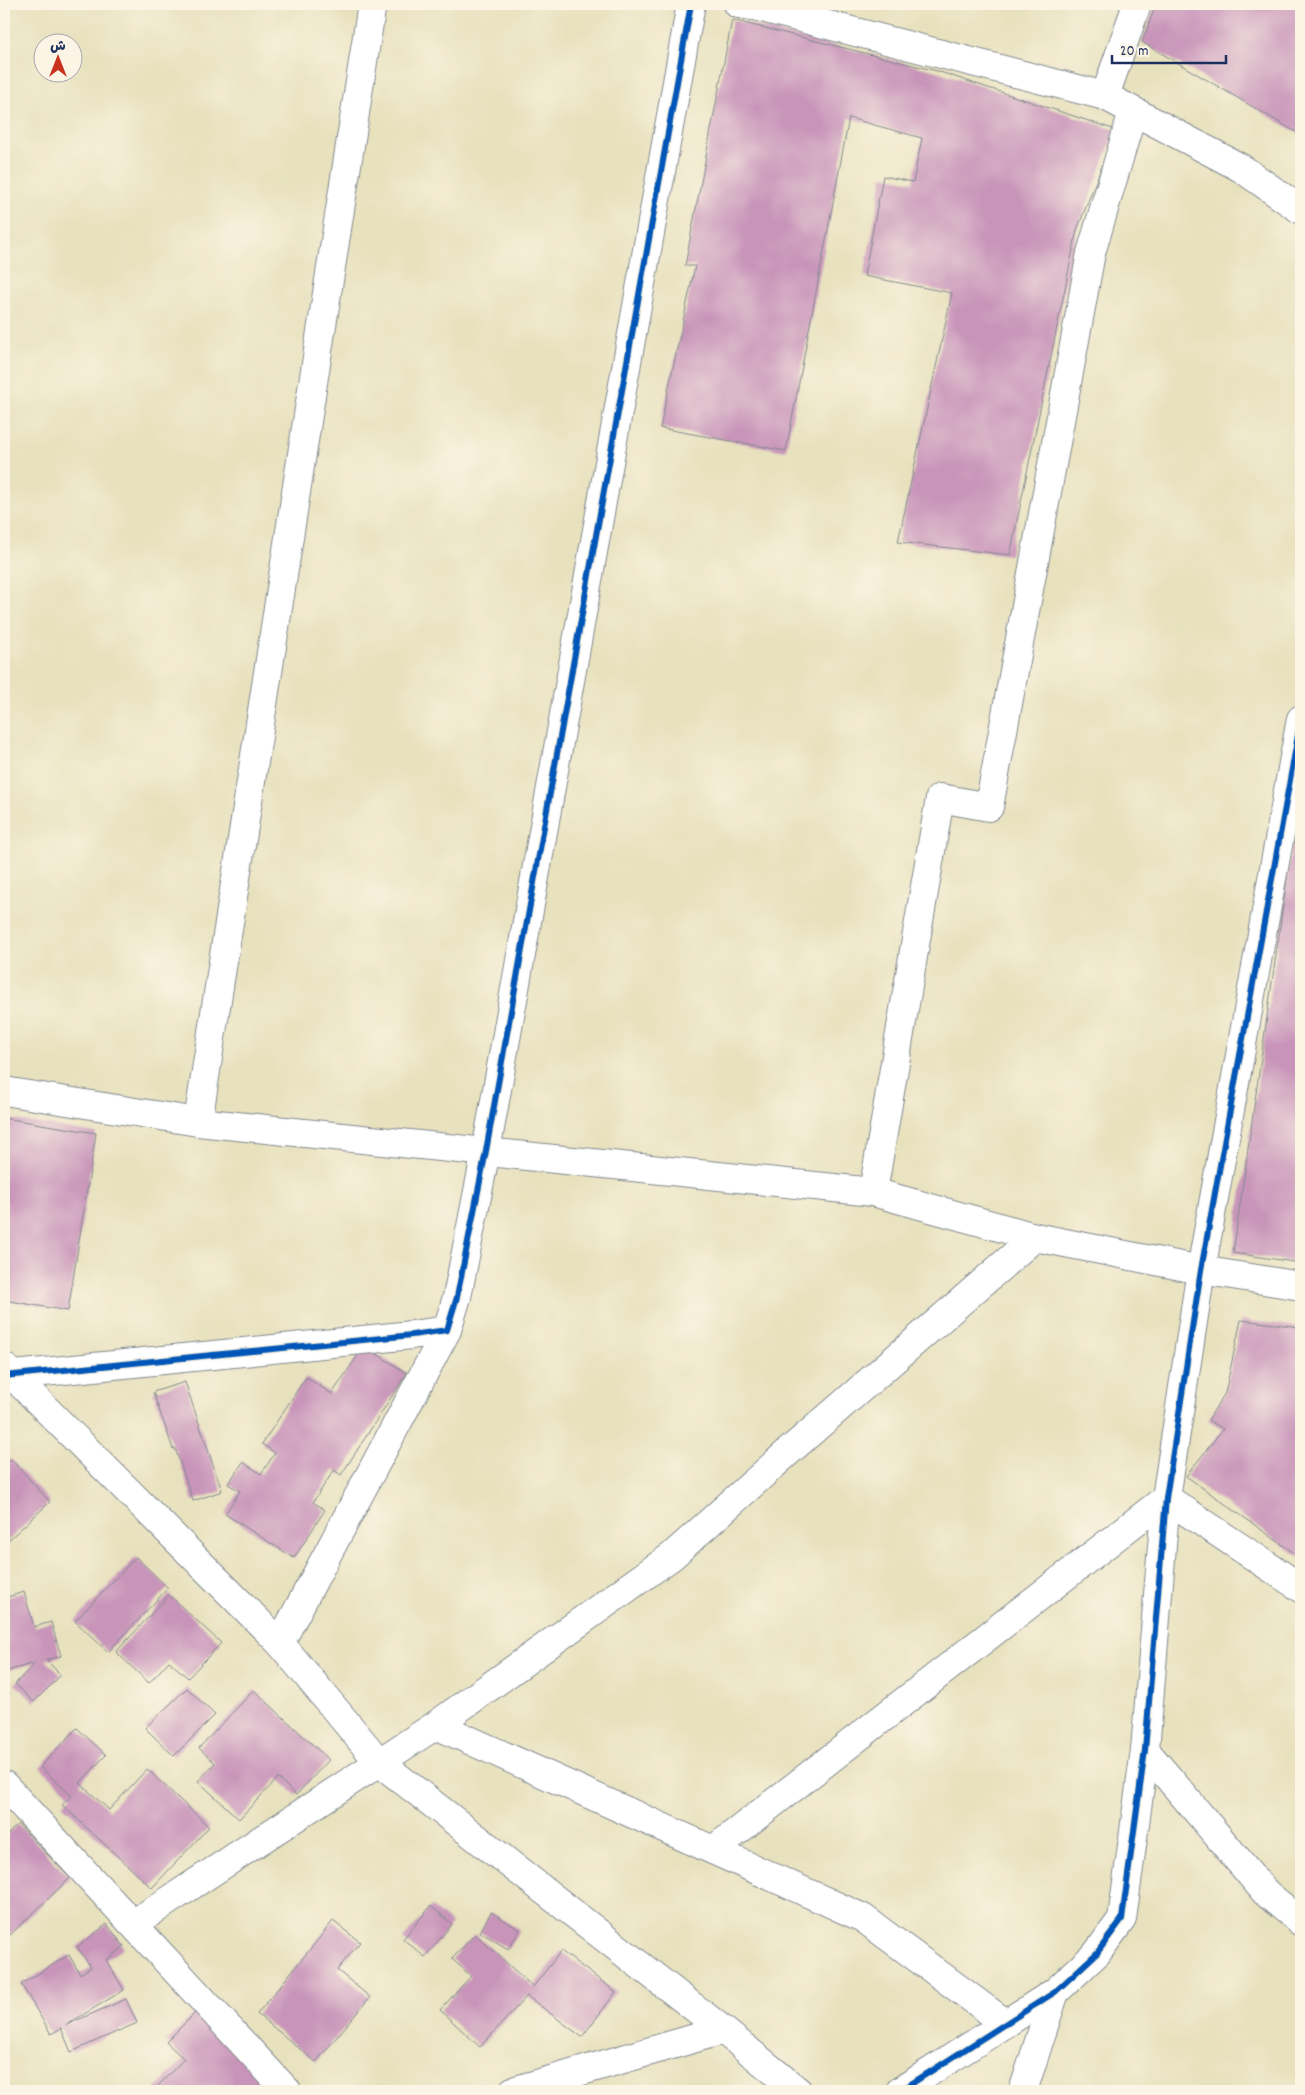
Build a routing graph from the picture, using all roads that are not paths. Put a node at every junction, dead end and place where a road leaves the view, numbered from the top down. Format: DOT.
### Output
graph roads {
  1 [pos="372,4"];
  2 [pos="692,4"];
  3 [pos="1137,4"];
  4 [pos="752,5"];
  5 [pos="1105,96"];
  6 [pos="1133,111"];
  7 [pos="1301,210"];
  8 [pos="1301,719"];
  9 [pos="4,1091"];
  10 [pos="198,1122"];
  11 [pos="486,1151"];
  12 [pos="873,1192"];
  13 [pos="1035,1237"];
  14 [pos="1201,1270"];
  15 [pos="1301,1286"];
  16 [pos="447,1330"];
  17 [pos="6,1372"];
  18 [pos="1166,1498"];
  19 [pos="1301,1588"];
  20 [pos="280,1643"];
  21 [pos="436,1725"];
  22 [pos="1145,1750"];
  23 [pos="379,1762"];
  24 [pos="4,1785"];
  25 [pos="713,1850"];
  26 [pos="1301,1922"];
  27 [pos="133,1924"];
  28 [pos="1054,1992"];
  29 [pos="1005,2023"];
  30 [pos="723,2030"];
  31 [pos="287,2091"];
  32 [pos="513,2091"];
  33 [pos="798,2091"];
  34 [pos="900,2091"];
  35 [pos="1023,2091"];
  1 -- 10 [label="street"];
  2 -- 11 [label="street"];
  3 -- 5 [label="street"];
  4 -- 5 [label="street"];
  5 -- 6 [label="street"];
  6 -- 7 [label="street"];
  6 -- 12 [label="street"];
  8 -- 14 [label="street"];
  9 -- 10 [label="street"];
  10 -- 11 [label="street"];
  11 -- 12 [label="street"];
  11 -- 16 [label="street"];
  12 -- 13 [label="street"];
  13 -- 14 [label="street"];
  13 -- 21 [label="street"];
  14 -- 15 [label="street"];
  14 -- 18 [label="street"];
  16 -- 17 [label="street"];
  16 -- 20 [label="street"];
  17 -- 20 [label="street"];
  18 -- 19 [label="street"];
  18 -- 22 [label="street"];
  18 -- 25 [label="street"];
  20 -- 23 [label="street"];
  21 -- 23 [label="street"];
  21 -- 25 [label="street"];
  22 -- 26 [label="street"];
  22 -- 28 [label="street"];
  23 -- 27 [label="street"];
  23 -- 30 [label="street"];
  24 -- 27 [label="street"];
  25 -- 29 [label="street"];
  27 -- 31 [label="street"];
  28 -- 29 [label="street"];
  28 -- 35 [label="street"];
  29 -- 34 [label="street"];
  30 -- 32 [label="street"];
  30 -- 33 [label="street"];
}
